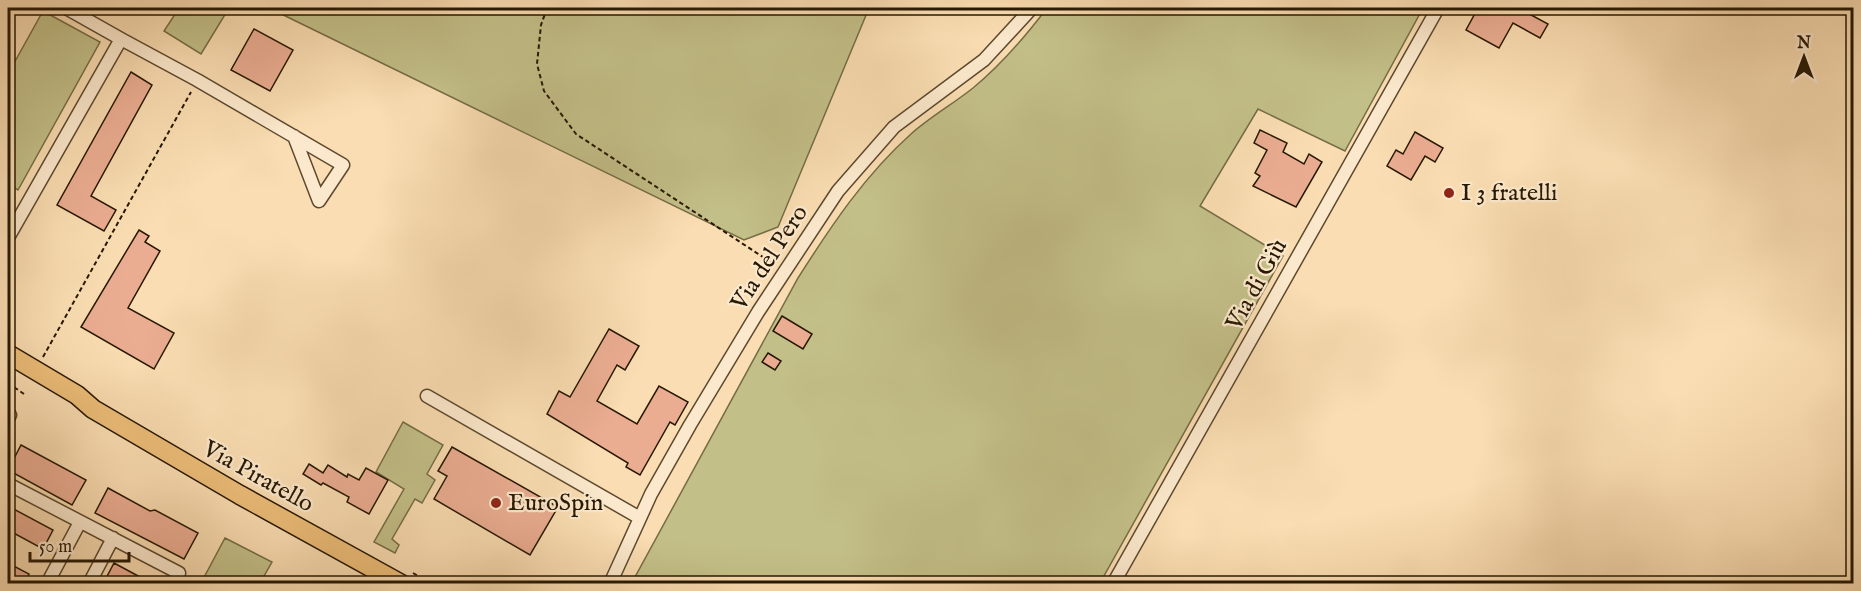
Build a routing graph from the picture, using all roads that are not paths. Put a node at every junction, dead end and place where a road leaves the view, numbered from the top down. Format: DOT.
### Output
graph roads {
  1 [pos="66,8"];
  2 [pos="1032,8"];
  3 [pos="1437,8"];
  4 [pos="122,39"];
  5 [pos="294,136"];
  6 [pos="9,236"];
  7 [pos="8,354"];
  8 [pos="8,368"];
  9 [pos="427,396"];
  10 [pos="93,409"];
  11 [pos="8,484"];
  12 [pos="640,518"];
  13 [pos="80,522"];
  14 [pos="113,538"];
  15 [pos="179,573"];
  16 [pos="47,584"];
  17 [pos="89,584"];
  18 [pos="401,584"];
  19 [pos="610,584"];
  20 [pos="1113,584"];
  1 -- 4 [label="street"];
  2 -- 12 [label="street, Via del Pero"];
  3 -- 20 [label="street, Via di Giù"];
  4 -- 5 [label="street"];
  4 -- 6 [label="street"];
  5 -- 5 [label="street"];
  7 -- 10 [label="main road, Via Piratello"];
  8 -- 10 [label="main road, Via Piratello"];
  9 -- 12 [label="street"];
  10 -- 18 [label="main road, Via Piratello"];
  11 -- 13 [label="street"];
  12 -- 19 [label="street, Via del Pero"];
  13 -- 14 [label="street"];
  13 -- 16 [label="street"];
  14 -- 15 [label="street"];
  14 -- 17 [label="street"];
}
